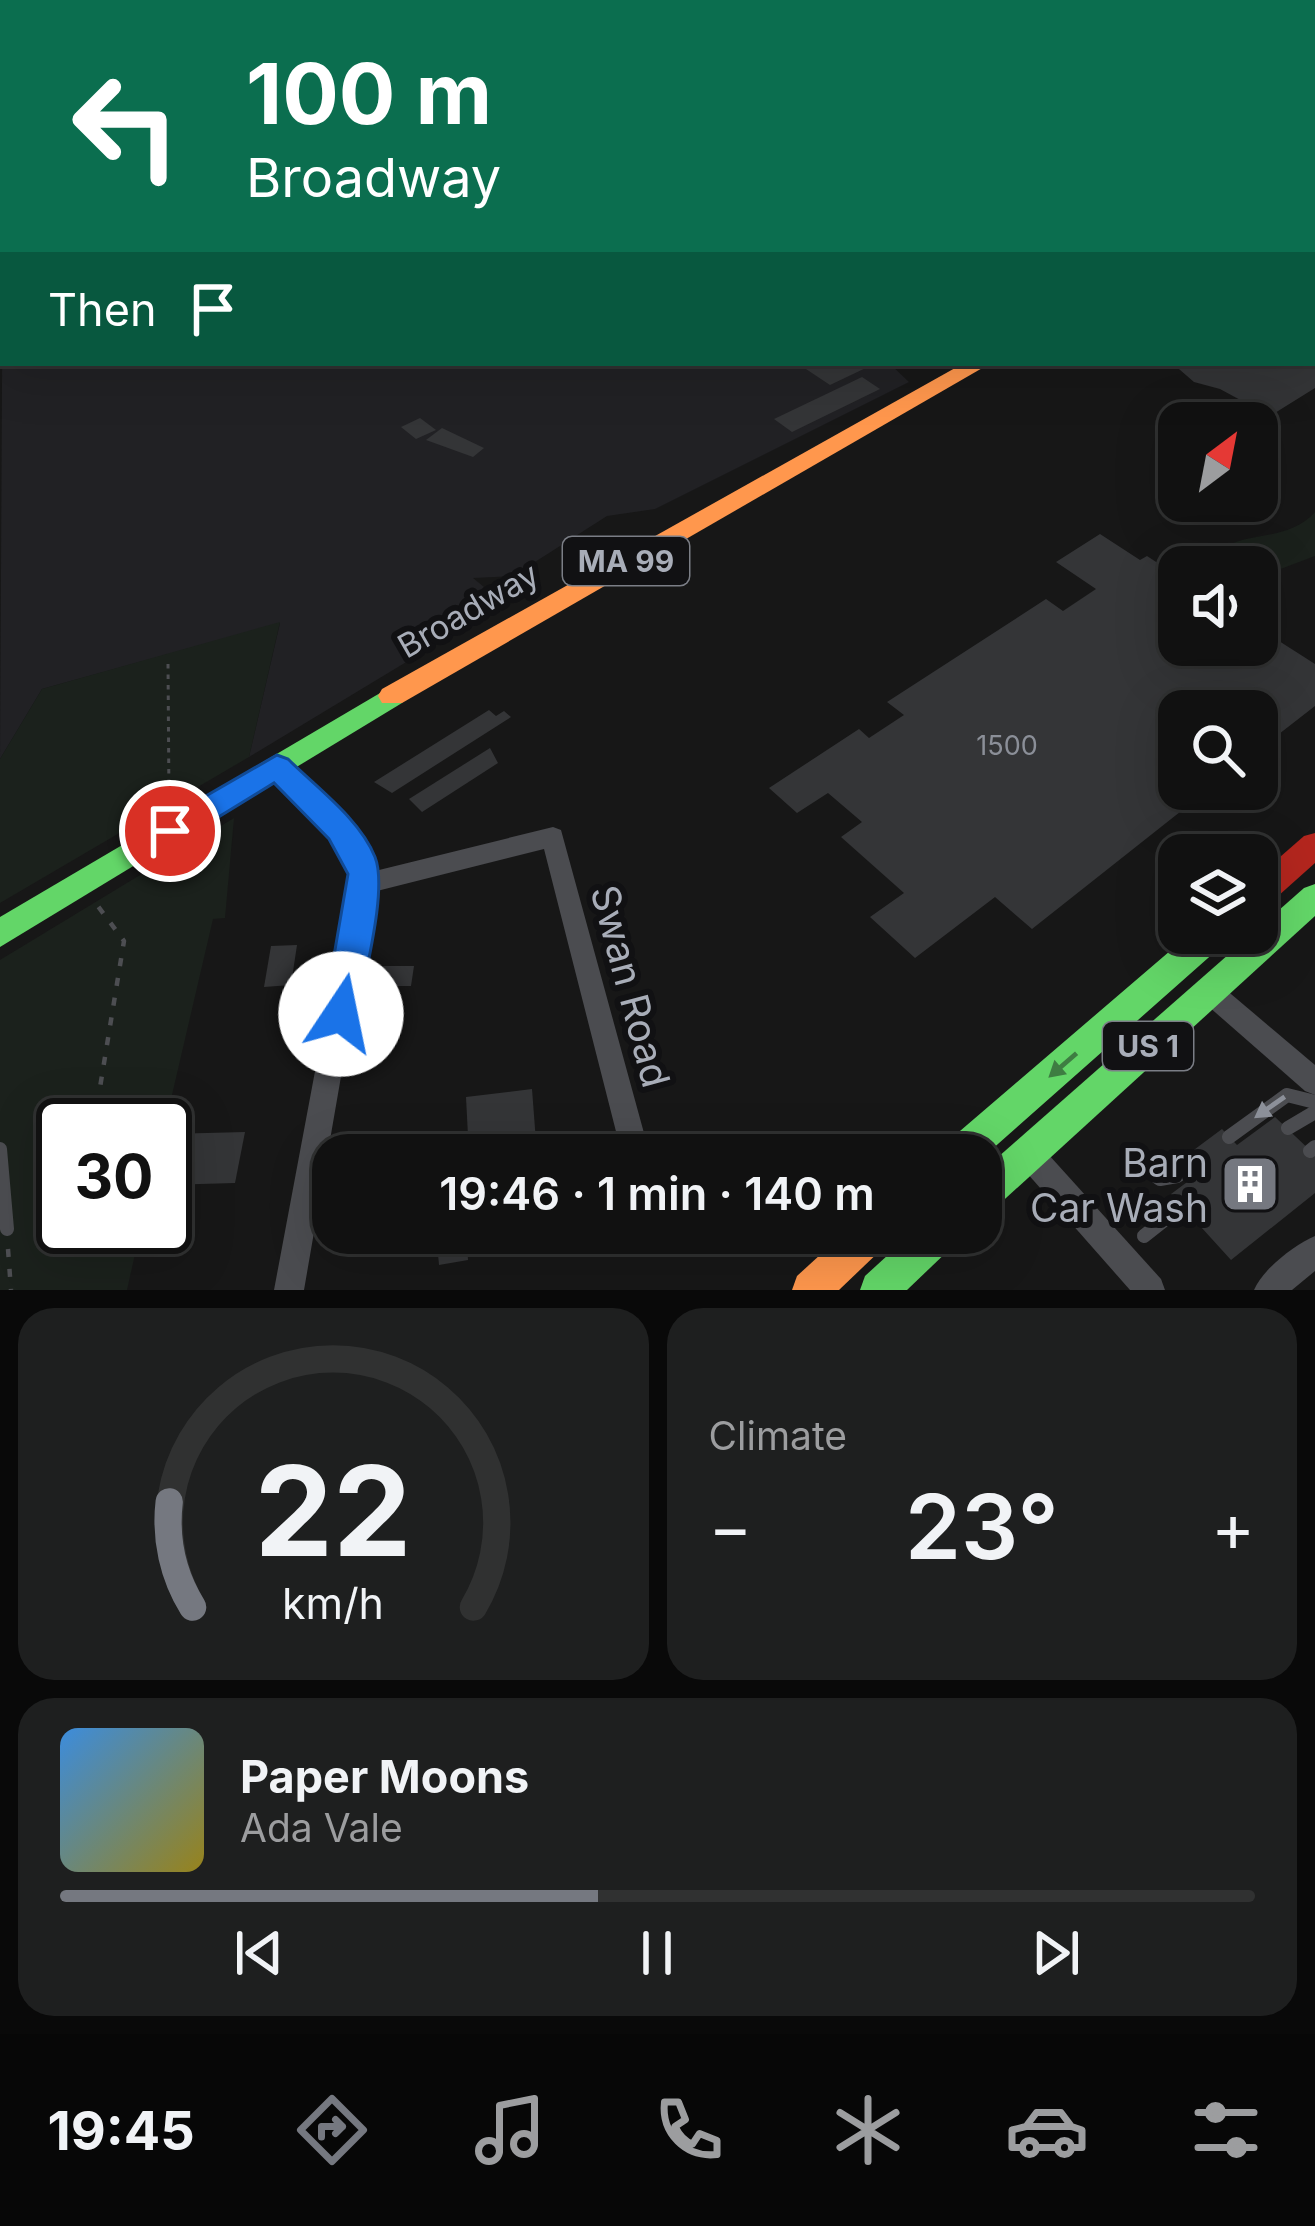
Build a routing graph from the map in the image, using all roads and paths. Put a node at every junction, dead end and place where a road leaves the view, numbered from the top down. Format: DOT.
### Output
graph roads {
  1 [pos="975,366"];
  2 [pos="168,664"];
  3 [pos="277,767"];
  4 [pos="170,831"];
  5 [pos="1315,845"];
  6 [pos="1278,878"];
  7 [pos="82,884"];
  8 [pos="363,884"];
  9 [pos="1315,897"];
  10 [pos="0,933"];
  11 [pos="1190,954"];
  12 [pos="1209,992"];
  13 [pos="1315,1082"];
  14 [pos="98,1098"];
  15 [pos="1315,1102"];
  16 [pos="1315,1112"];
  17 [pos="1288,1128"];
  18 [pos="631,1134"];
  19 [pos="983,1134"];
  20 [pos="1229,1137"];
  21 [pos="0,1149"];
  22 [pos="1028,1153"];
  23 [pos="1130,1158"];
  24 [pos="1190,1166"];
  25 [pos="1002,1177"];
  26 [pos="1182,1206"];
  27 [pos="8,1229"];
  28 [pos="1144,1236"];
  29 [pos="1315,1251"];
  30 [pos="850,1254"];
  31 [pos="918,1254"];
  32 [pos="10,1290"];
  33 [pos="289,1290"];
  34 [pos="811,1290"];
  35 [pos="879,1290"];
  36 [pos="1150,1290"];
  37 [pos="1269,1290"];
  1 -- 3 [label="main road, Broadway / MA 99"];
  2 -- 4 [label="path"];
  3 -- 4 [label="main road, Broadway / MA 99"];
  3 -- 8 [label="street"];
  4 -- 7 [label="main road, Broadway / MA 99"];
  5 -- 6 [label="main road"];
  7 -- 10 [label="main road, Broadway / MA 99"];
  7 -- 14 [label="path"];
  8 -- 18 [label="street, Swan Road"];
  8 -- 33 [label="street"];
  9 -- 12 [label="main road, US 1"];
  11 -- 19 [label="main road, US 1, one-way"];
  12 -- 13 [label="street"];
  12 -- 22 [label="main road, US 1"];
  15 -- 20 [label="lane, one-way"];
  16 -- 17 [label="lane"];
  21 -- 27 [label="lane"];
  22 -- 25 [label="main road, US 1"];
  22 -- 36 [label="street"];
  23 -- 24 [label="lane"];
  26 -- 28 [label="lane"];
  27 -- 32 [label="path"];
  29 -- 37 [label="street"];
  30 -- 34 [label="main road"];
  31 -- 35 [label="main road"];
}
